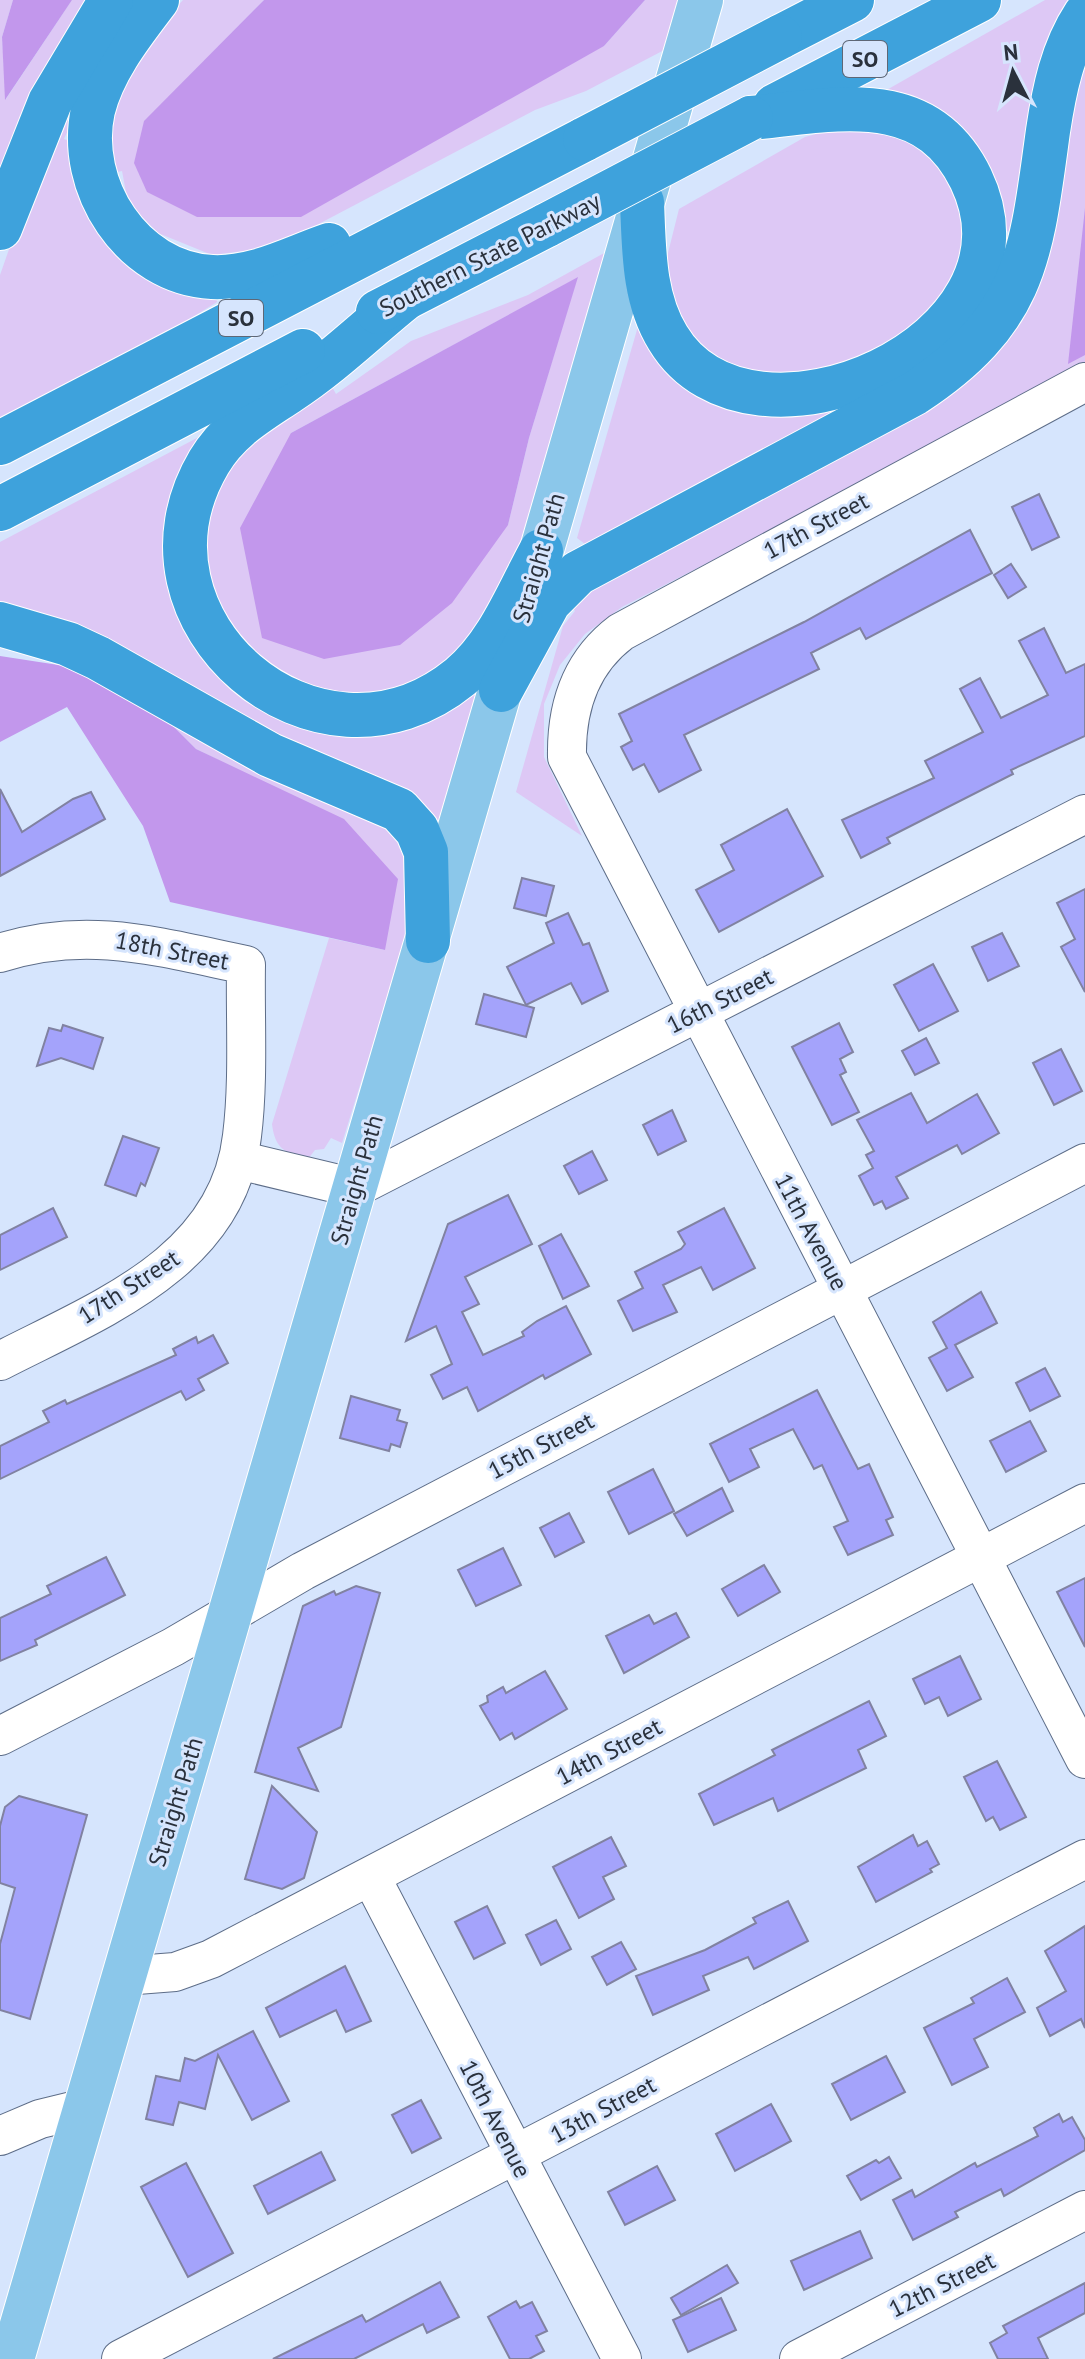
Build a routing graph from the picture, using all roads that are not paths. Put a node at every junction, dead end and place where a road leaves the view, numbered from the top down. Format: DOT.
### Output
graph roads {
  1 [pos="111,0"];
  2 [pos="157,0"];
  3 [pos="701,0"];
  4 [pos="852,0"];
  5 [pos="979,0"];
  6 [pos="1085,15"];
  7 [pos="751,118"];
  8 [pos="482,193"];
  9 [pos="642,202"];
  10 [pos="0,228"];
  11 [pos="403,300"];
  12 [pos="1085,382"];
  13 [pos="0,443"];
  14 [pos="0,509"];
  15 [pos="541,551"];
  16 [pos="0,624"];
  17 [pos="501,690"];
  18 [pos="574,698"];
  19 [pos="1085,814"];
  20 [pos="428,941"];
  21 [pos="0,953"];
  22 [pos="696,1013"];
  23 [pos="238,1160"];
  24 [pos="1085,1163"];
  25 [pos="355,1188"];
  26 [pos="842,1289"];
  27 [pos="0,1361"];
  28 [pos="1085,1503"];
  29 [pos="979,1558"];
  30 [pos="233,1610"];
  31 [pos="0,1736"];
  32 [pos="1085,1759"];
  33 [pos="1085,1859"];
  34 [pos="371,1877"];
  35 [pos="124,1976"];
  36 [pos="85,2108"];
  37 [pos="0,2136"];
  38 [pos="514,2156"];
  39 [pos="1085,2210"];
  40 [pos="12,2359"];
  41 [pos="121,2359"];
  42 [pos="622,2359"];
  43 [pos="799,2359"];
  1 -- 10 [label="highway"];
  2 -- 8 [label="highway"];
  3 -- 9 [label="main road, Straight Path"];
  4 -- 8 [label="highway, SO, bridge"];
  5 -- 7 [label="highway, Southern State Parkway / SO"];
  6 -- 17 [label="highway"];
  7 -- 9 [label="highway"];
  7 -- 11 [label="highway, Southern State Parkway / SO, bridge"];
  8 -- 13 [label="highway, SO"];
  9 -- 15 [label="main road, Straight Path"];
  11 -- 14 [label="highway, Southern State Parkway / SO"];
  11 -- 15 [label="highway"];
  12 -- 18 [label="street, 17th Street"];
  15 -- 17 [label="main road, Straight Path"];
  16 -- 20 [label="highway"];
  17 -- 20 [label="main road, Straight Path"];
  18 -- 22 [label="street, 11th Avenue"];
  19 -- 22 [label="street, 16th Street"];
  20 -- 25 [label="main road, Straight Path"];
  21 -- 23 [label="street, 18th Street"];
  22 -- 25 [label="street, 16th Street"];
  22 -- 26 [label="street, 11th Avenue"];
  23 -- 25 [label="street"];
  23 -- 27 [label="street, 17th Street"];
  24 -- 26 [label="street, 15th Street"];
  25 -- 30 [label="main road, Straight Path"];
  26 -- 29 [label="street, 11th Avenue"];
  26 -- 30 [label="street, 15th Street"];
  28 -- 29 [label="street, 14th Street"];
  29 -- 32 [label="street, 11th Avenue"];
  29 -- 34 [label="street, 14th Street"];
  30 -- 31 [label="street, 15th Street"];
  30 -- 35 [label="main road, Straight Path"];
  33 -- 38 [label="street, 13th Street"];
  34 -- 35 [label="street, 14th Street"];
  34 -- 38 [label="street, 10th Avenue"];
  35 -- 36 [label="main road, Straight Path"];
  36 -- 37 [label="street"];
  36 -- 40 [label="main road, Straight Path"];
  38 -- 41 [label="street, 13th Street"];
  38 -- 42 [label="street, 10th Avenue"];
  39 -- 43 [label="street, 12th Street"];
}
